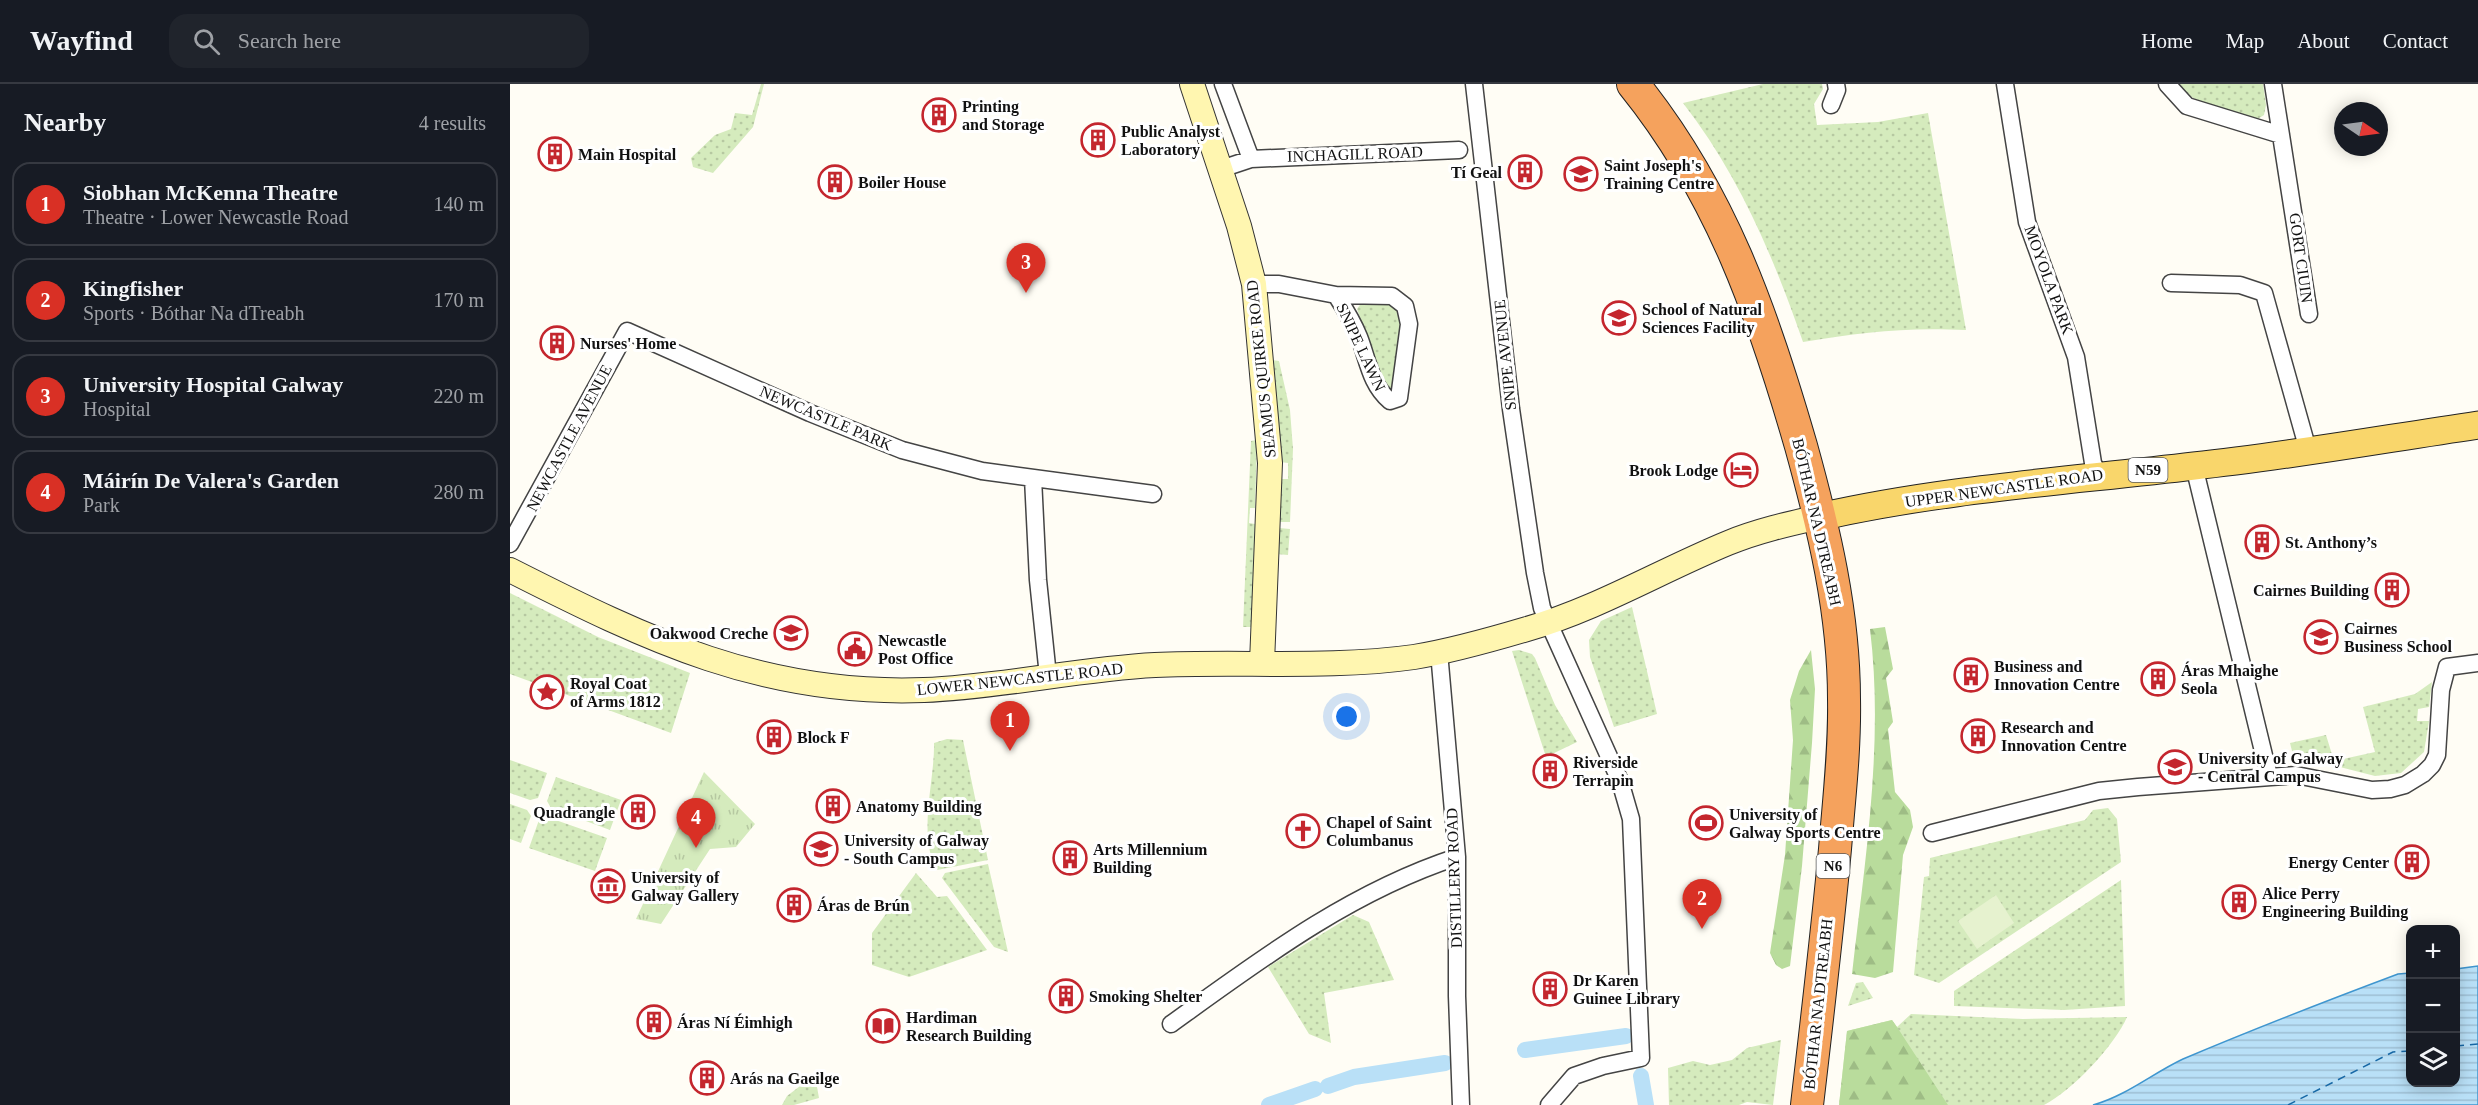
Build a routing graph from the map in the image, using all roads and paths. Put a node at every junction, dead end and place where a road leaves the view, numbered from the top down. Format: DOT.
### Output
graph roads {
  1 [pos="1192,84"];
  2 [pos="1223,84"];
  3 [pos="1474,84"];
  4 [pos="1633,84"];
  5 [pos="1836,84"];
  6 [pos="2005,84"];
  7 [pos="2167,84"];
  8 [pos="2273,84"];
  9 [pos="1831,105"];
  10 [pos="2281,135"];
  11 [pos="1459,150"];
  12 [pos="1251,159"];
  13 [pos="1221,169"];
  14 [pos="2171,283"];
  15 [pos="1254,284"];
  16 [pos="1336,295"];
  17 [pos="2309,314"];
  18 [pos="627,331"];
  19 [pos="2478,425"];
  20 [pos="2308,450"];
  21 [pos="2194,466"];
  22 [pos="2099,475"];
  23 [pos="1033,478"];
  24 [pos="1153,494"];
  25 [pos="1819,517"];
  26 [pos="510,544"];
  27 [pos="510,570"];
  28 [pos="1549,623"];
  29 [pos="1439,652"];
  30 [pos="1262,663"];
  31 [pos="2478,663"];
  32 [pos="1048,676"];
  33 [pos="2269,776"];
  34 [pos="1932,833"];
  35 [pos="1457,857"];
  36 [pos="1171,1024"];
  37 [pos="1461,1105"];
  38 [pos="1549,1105"];
  39 [pos="1807,1105"];
  1 -- 13 [label="main road, SEAMUS QUIRKE ROAD"];
  2 -- 12 [label="street"];
  3 -- 28 [label="street, SNIPE AVENUE"];
  4 -- 25 [label="highway, BÓTHAR NA DTREABH / N6"];
  5 -- 9 [label="street"];
  6 -- 22 [label="street, MOYOLA PARK"];
  7 -- 10 [label="street"];
  8 -- 10 [label="street"];
  10 -- 17 [label="street, GORT CIUIN"];
  11 -- 12 [label="street, INCHAGILL ROAD"];
  12 -- 13 [label="street, INCHAGILL ROAD"];
  13 -- 15 [label="main road, SEAMUS QUIRKE ROAD"];
  14 -- 20 [label="street"];
  15 -- 16 [label="street, SNIPE LAWN"];
  15 -- 30 [label="main road, SEAMUS QUIRKE ROAD"];
  16 -- 16 [label="street, SNIPE LAWN"];
  18 -- 23 [label="street, NEWCASTLE PARK"];
  18 -- 26 [label="street, NEWCASTLE AVENUE"];
  19 -- 20 [label="main road, UPPER NEWCASTLE ROAD / N59"];
  20 -- 21 [label="main road, UPPER NEWCASTLE ROAD / N59"];
  21 -- 22 [label="main road, UPPER NEWCASTLE ROAD / N59"];
  21 -- 33 [label="street"];
  22 -- 25 [label="main road, UPPER NEWCASTLE ROAD / N59"];
  23 -- 24 [label="street, NEWCASTLE PARK"];
  23 -- 32 [label="street"];
  25 -- 28 [label="main road, UPPER NEWCASTLE ROAD"];
  25 -- 39 [label="highway, BÓTHAR NA DTREABH / N6"];
  27 -- 32 [label="main road, LOWER NEWCASTLE ROAD"];
  28 -- 29 [label="main road, LOWER NEWCASTLE ROAD"];
  28 -- 38 [label="street, SNIPE AVENUE"];
  29 -- 30 [label="main road, LOWER NEWCASTLE ROAD"];
  29 -- 35 [label="street, DISTILLERY ROAD"];
  30 -- 32 [label="main road, LOWER NEWCASTLE ROAD"];
  31 -- 33 [label="street"];
  33 -- 34 [label="street"];
  35 -- 36 [label="street"];
  35 -- 37 [label="street, DISTILLERY ROAD"];
}
